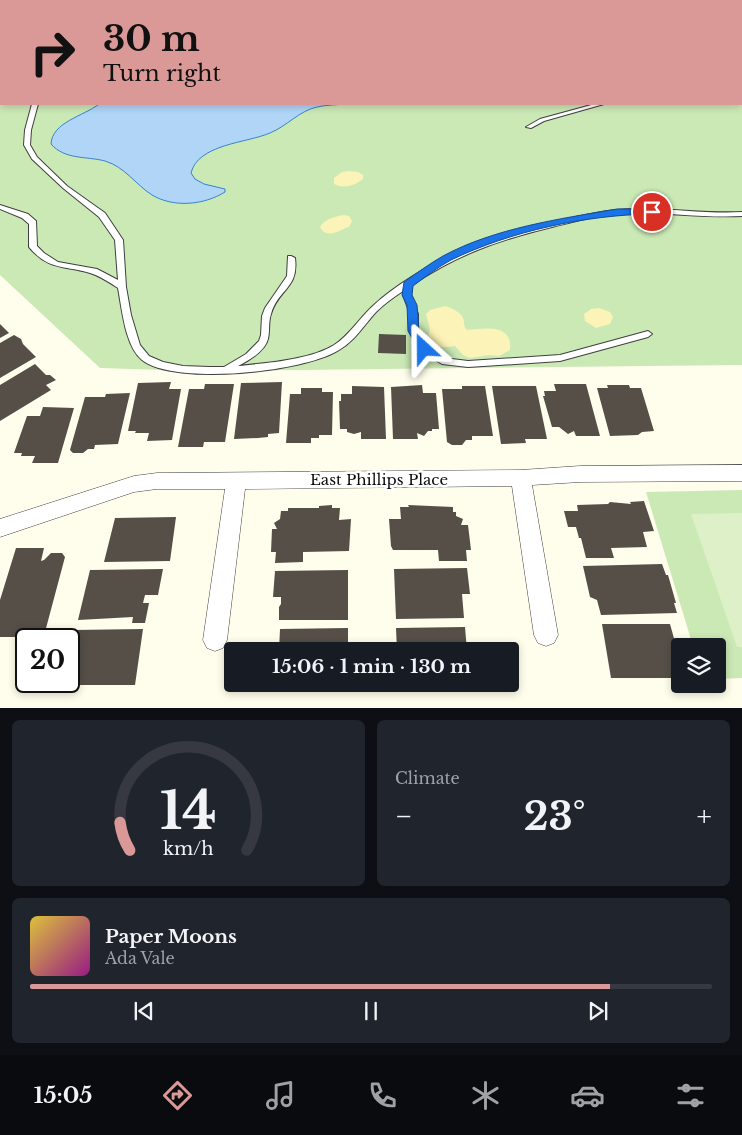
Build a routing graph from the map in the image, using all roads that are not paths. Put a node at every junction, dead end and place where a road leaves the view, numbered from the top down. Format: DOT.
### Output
graph roads {
  1 [pos="36,105"];
  2 [pos="597,105"];
  3 [pos="529,127"];
  4 [pos="0,207"];
  5 [pos="742,214"];
  6 [pos="291,258"];
  7 [pos="408,284"];
  8 [pos="122,287"];
  9 [pos="648,334"];
  10 [pos="225,370"];
  11 [pos="742,473"];
  12 [pos="521,478"];
  13 [pos="236,480"];
  14 [pos="0,528"];
  15 [pos="546,635"];
  16 [pos="215,640"];
  1 -- 8 [label="lane"];
  2 -- 3 [label="lane"];
  4 -- 8 [label="lane"];
  5 -- 7 [label="lane"];
  6 -- 10 [label="lane"];
  7 -- 9 [label="lane"];
  7 -- 10 [label="lane"];
  8 -- 10 [label="lane"];
  11 -- 12 [label="street, East Phillips Place"];
  12 -- 13 [label="street, East Phillips Place"];
  12 -- 15 [label="street"];
  13 -- 14 [label="street, East Phillips Place"];
  13 -- 16 [label="street"];
}
